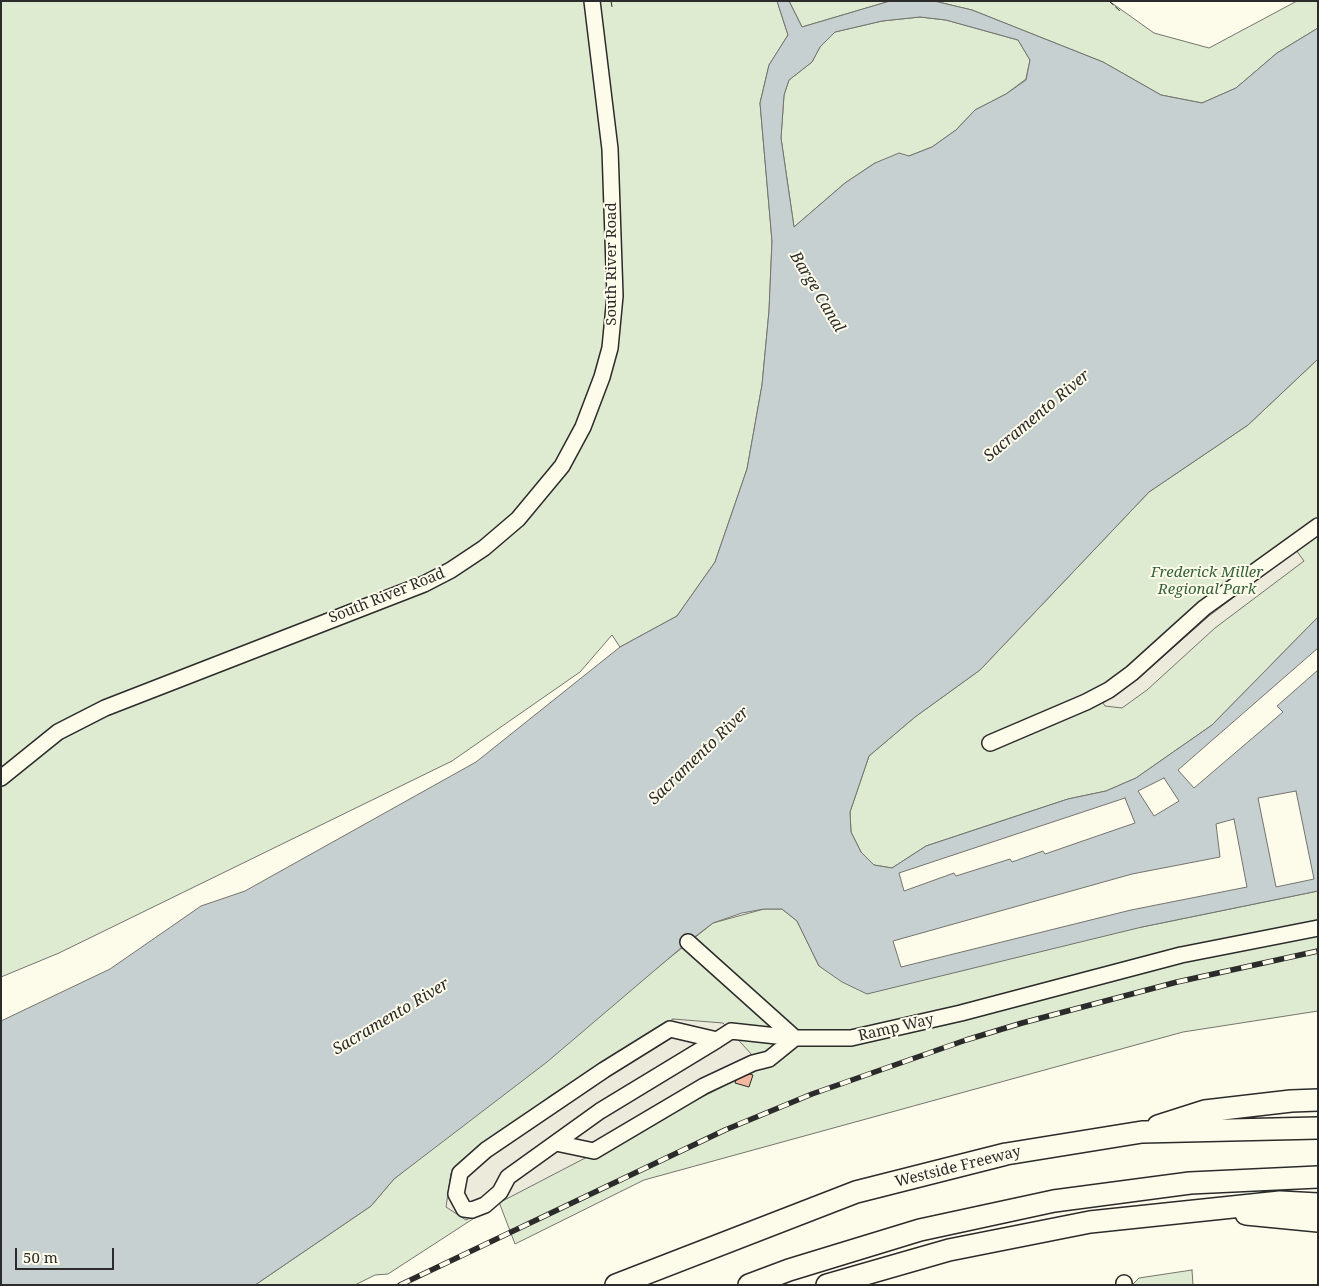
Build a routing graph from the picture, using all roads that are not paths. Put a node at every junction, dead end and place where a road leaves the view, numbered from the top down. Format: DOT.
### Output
graph roads {
  1 [pos="592,1"];
  2 [pos="1318,526"];
  3 [pos="990,743"];
  4 [pos="1,778"];
  5 [pos="1318,928"];
  6 [pos="688,942"];
  7 [pos="795,1038"];
  8 [pos="718,1040"];
  9 [pos="1318,1100"];
  10 [pos="1318,1128"];
  11 [pos="1142,1132"];
  12 [pos="556,1143"];
  13 [pos="1318,1177"];
  14 [pos="1318,1204"];
  15 [pos="1221,1210"];
  16 [pos="1318,1220"];
  17 [pos="616,1285"];
  18 [pos="749,1285"];
  19 [pos="827,1285"];
  1 -- 4 [label="street, South River Road"];
  2 -- 3 [label="street"];
  5 -- 7 [label="street, Ramp Way"];
  6 -- 7 [label="street"];
  7 -- 8 [label="street, Ramp Way"];
  7 -- 12 [label="street"];
  8 -- 12 [label="street, Ramp Way"];
  8 -- 12 [label="street, Ramp Way"];
  9 -- 11 [label="highway"];
  10 -- 11 [label="highway, Westside Freeway"];
  11 -- 17 [label="highway, Westside Freeway"];
  13 -- 18 [label="highway"];
  14 -- 15 [label="highway"];
  15 -- 16 [label="highway"];
  15 -- 19 [label="highway"];
}
